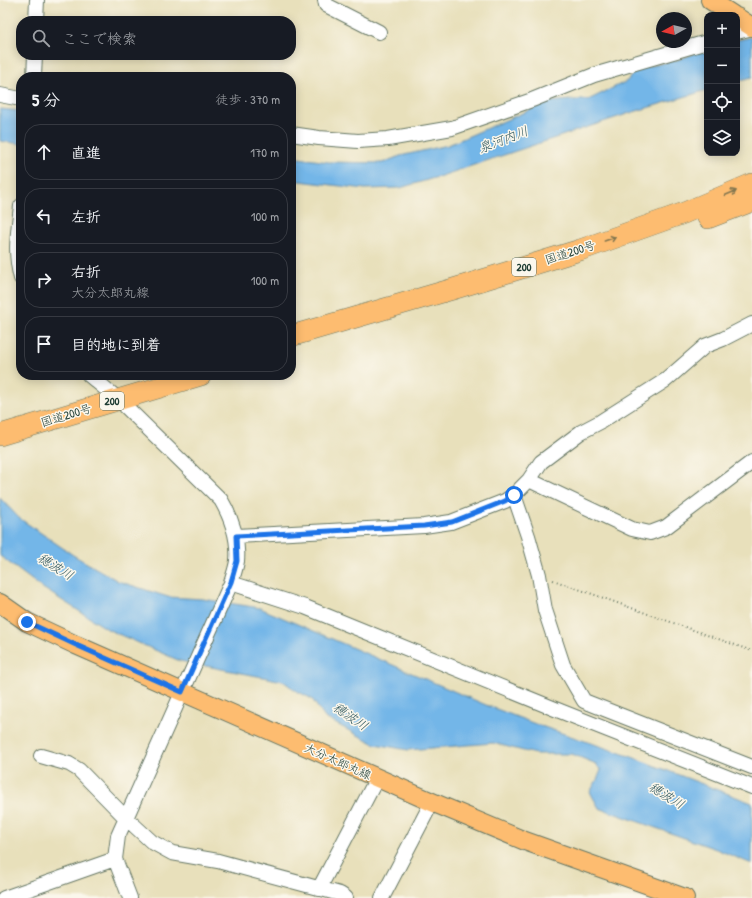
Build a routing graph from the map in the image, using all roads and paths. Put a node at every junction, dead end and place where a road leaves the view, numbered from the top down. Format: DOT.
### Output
graph roads {
  1 [pos="37,0"];
  2 [pos="325,0"];
  3 [pos="710,0"];
  4 [pos="728,12"];
  5 [pos="36,16"];
  6 [pos="740,19"];
  7 [pos="752,27"];
  8 [pos="740,31"];
  9 [pos="379,32"];
  10 [pos="704,43"];
  11 [pos="35,60"];
  12 [pos="34,72"];
  13 [pos="0,95"];
  14 [pos="16,98"];
  15 [pos="296,135"];
  16 [pos="752,184"];
  17 [pos="752,201"];
  18 [pos="752,324"];
  19 [pos="296,335"];
  20 [pos="296,348"];
  21 [pos="95,380"];
  22 [pos="144,380"];
  23 [pos="178,380"];
  24 [pos="112,394"];
  25 [pos="0,421"];
  26 [pos="22,422"];
  27 [pos="0,435"];
  28 [pos="752,462"];
  29 [pos="529,480"];
  30 [pos="514,495"];
  31 [pos="236,536"];
  32 [pos="538,575"];
  33 [pos="231,582"];
  34 [pos="0,603"];
  35 [pos="752,651"];
  36 [pos="184,688"];
  37 [pos="41,756"];
  38 [pos="752,766"];
  39 [pos="377,778"];
  40 [pos="752,787"];
  41 [pos="432,802"];
  42 [pos="125,817"];
  43 [pos="115,859"];
  44 [pos="319,889"];
  45 [pos="4,898"];
  46 [pos="130,898"];
  47 [pos="346,898"];
  48 [pos="382,898"];
  49 [pos="685,898"];
  1 -- 5 [label="street"];
  2 -- 9 [label="street"];
  3 -- 4 [label="main road"];
  6 -- 7 [label="main road"];
  7 -- 8 [label="street"];
  10 -- 15 [label="street"];
  11 -- 12 [label="street"];
  13 -- 14 [label="street"];
  19 -- 16 [label="highway, 国道200号 / 200, one-way"];
  17 -- 20 [label="highway, 国道200号 / 200"];
  18 -- 29 [label="street"];
  21 -- 24 [label="street"];
  22 -- 24 [label="highway, 国道200号 / 200"];
  23 -- 24 [label="highway, 国道200号 / 200"];
  24 -- 26 [label="highway, 国道200号 / 200"];
  24 -- 31 [label="street"];
  25 -- 26 [label="highway, 国道200号 / 200"];
  26 -- 27 [label="highway, 国道200号 / 200"];
  28 -- 29 [label="street"];
  29 -- 30 [label="street"];
  30 -- 31 [label="street"];
  30 -- 32 [label="street"];
  31 -- 33 [label="street"];
  32 -- 35 [label="path"];
  32 -- 38 [label="street"];
  33 -- 36 [label="street"];
  33 -- 40 [label="street"];
  34 -- 36 [label="main road, 大分太郎丸線"];
  36 -- 39 [label="main road, 大分太郎丸線"];
  36 -- 42 [label="street"];
  37 -- 42 [label="street"];
  39 -- 41 [label="main road, 大分太郎丸線"];
  39 -- 44 [label="street"];
  41 -- 48 [label="street"];
  41 -- 49 [label="main road, 大分太郎丸線"];
  42 -- 43 [label="street"];
  42 -- 44 [label="street"];
  43 -- 45 [label="street"];
  43 -- 46 [label="street"];
  44 -- 47 [label="street"];
}
